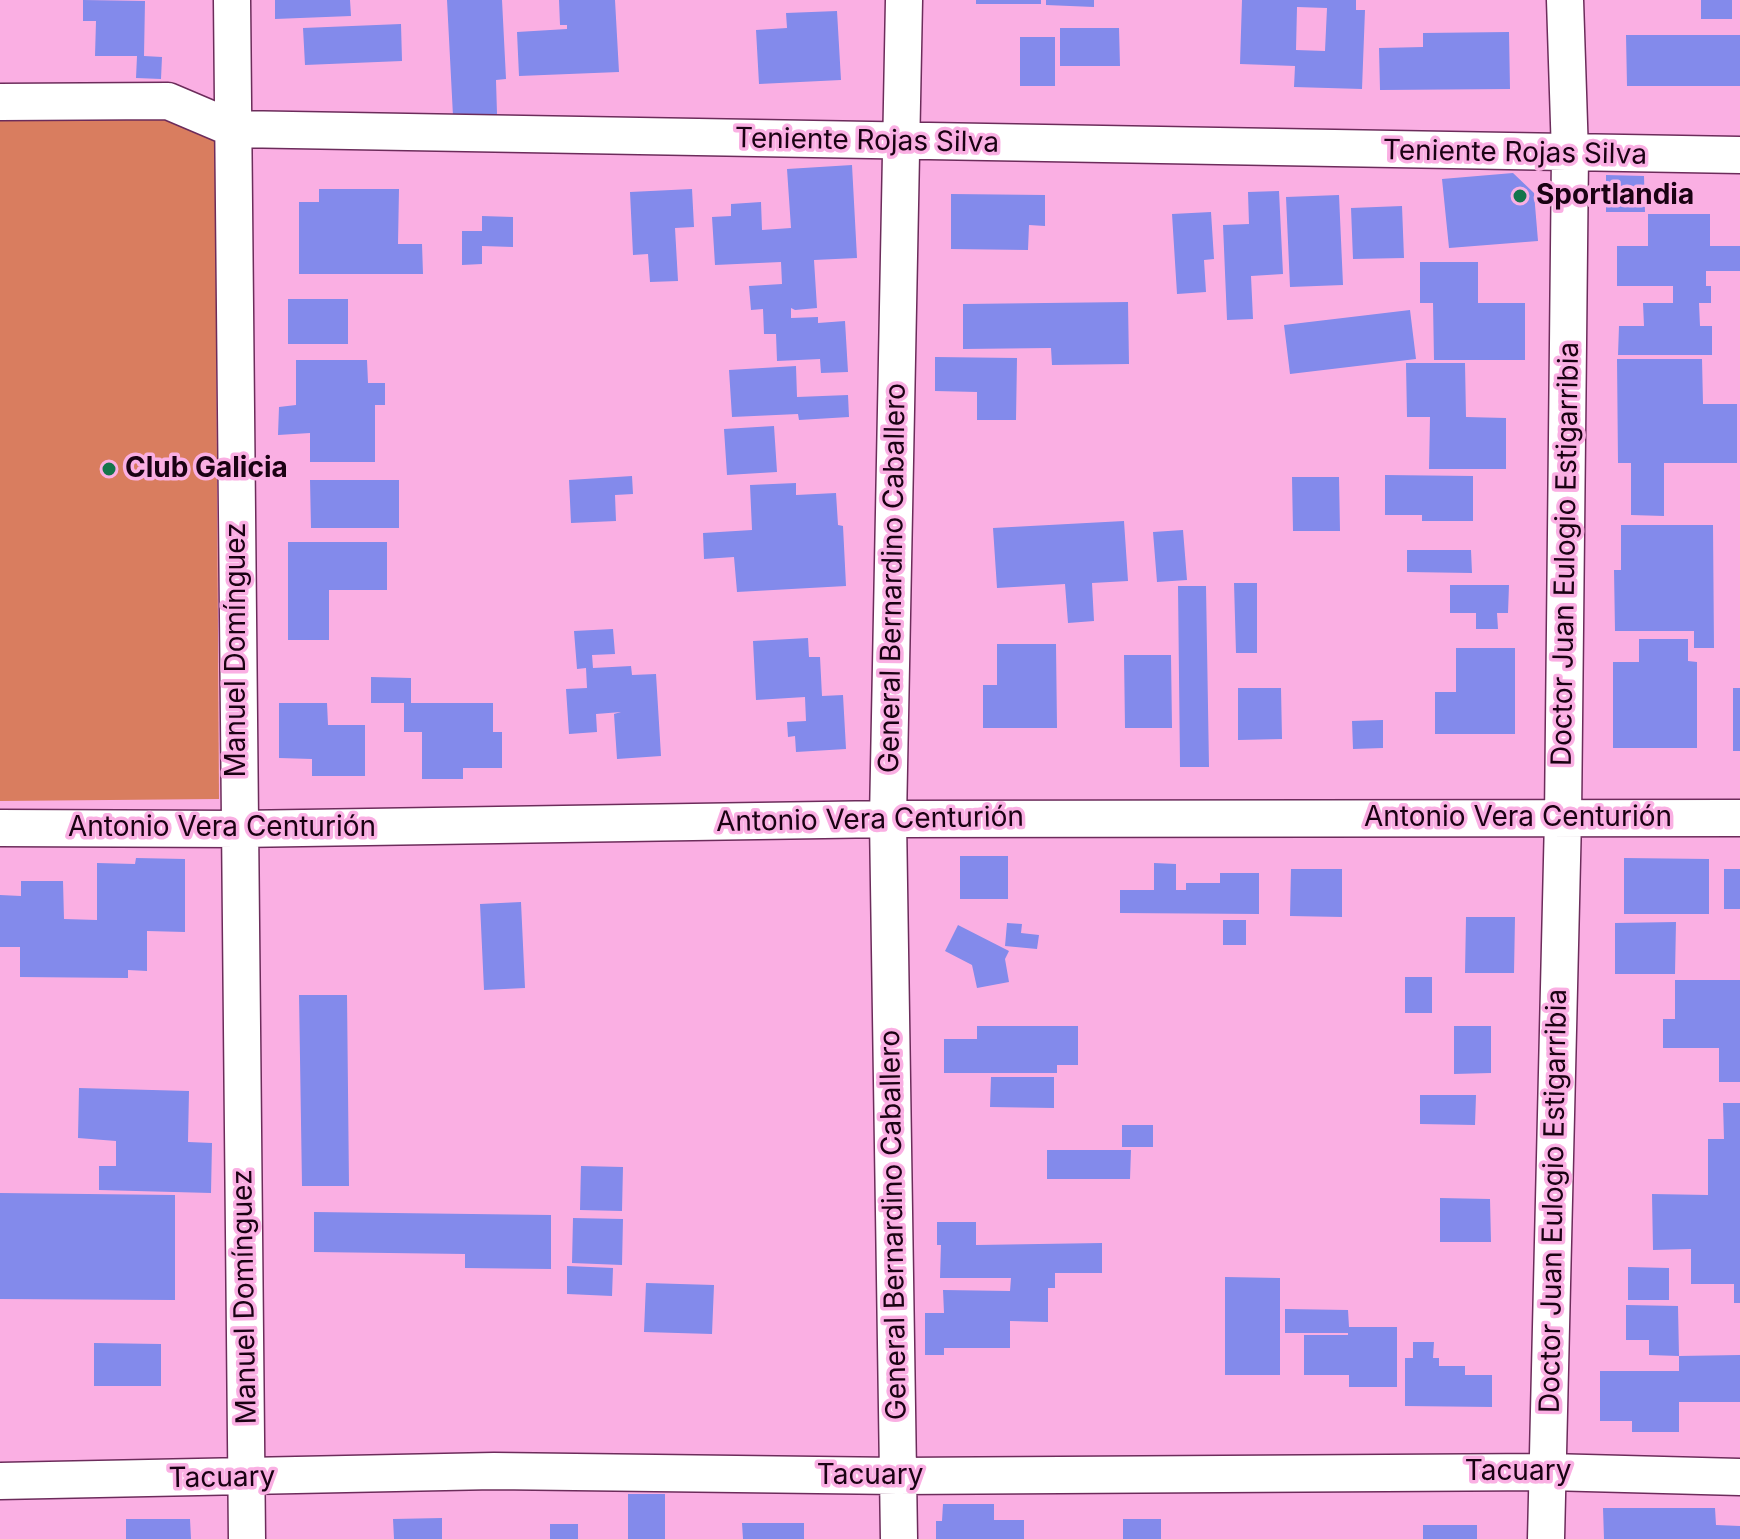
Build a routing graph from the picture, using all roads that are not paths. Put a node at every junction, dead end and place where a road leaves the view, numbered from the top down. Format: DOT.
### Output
graph roads {
  1 [pos="232,0"];
  2 [pos="904,0"];
  3 [pos="1565,0"];
  4 [pos="0,102"];
  5 [pos="234,129"];
  6 [pos="902,142"];
  7 [pos="1570,154"];
  8 [pos="1740,155"];
  9 [pos="1563,818"];
  10 [pos="1740,818"];
  11 [pos="888,819"];
  12 [pos="0,828"];
  13 [pos="238,829"];
  14 [pos="1548,1472"];
  15 [pos="898,1476"];
  16 [pos="1740,1477"];
  17 [pos="248,1478"];
  18 [pos="0,1481"];
  19 [pos="247,1539"];
  20 [pos="899,1539"];
  21 [pos="1546,1539"];
  1 -- 5 [label="street, Manuel Domínguez"];
  2 -- 6 [label="street, General Bernardino Caballero"];
  3 -- 7 [label="street, Doctor Juan Eulogio Estigarribia"];
  4 -- 5 [label="street, Teniente Rojas Silva"];
  5 -- 6 [label="street, Teniente Rojas Silva"];
  5 -- 13 [label="street, Manuel Domínguez"];
  6 -- 7 [label="street, Teniente Rojas Silva"];
  6 -- 11 [label="street, General Bernardino Caballero"];
  7 -- 8 [label="street, Teniente Rojas Silva"];
  7 -- 9 [label="street, Doctor Juan Eulogio Estigarribia"];
  9 -- 10 [label="street, Antonio Vera Centurión"];
  9 -- 11 [label="street, Antonio Vera Centurión"];
  9 -- 14 [label="street, Doctor Juan Eulogio Estigarribia"];
  11 -- 13 [label="street, Antonio Vera Centurión"];
  11 -- 15 [label="street, General Bernardino Caballero"];
  12 -- 13 [label="street, Antonio Vera Centurión"];
  13 -- 17 [label="street, Manuel Domínguez"];
  14 -- 15 [label="street, Tacuary"];
  14 -- 16 [label="street, Tacuary"];
  14 -- 21 [label="street, Doctor Juan Eulogio Estigarribia"];
  15 -- 17 [label="street, Tacuary"];
  15 -- 20 [label="street, General Bernardino Caballero"];
  17 -- 18 [label="street, Tacuary"];
  17 -- 19 [label="street, Manuel Domínguez"];
}
